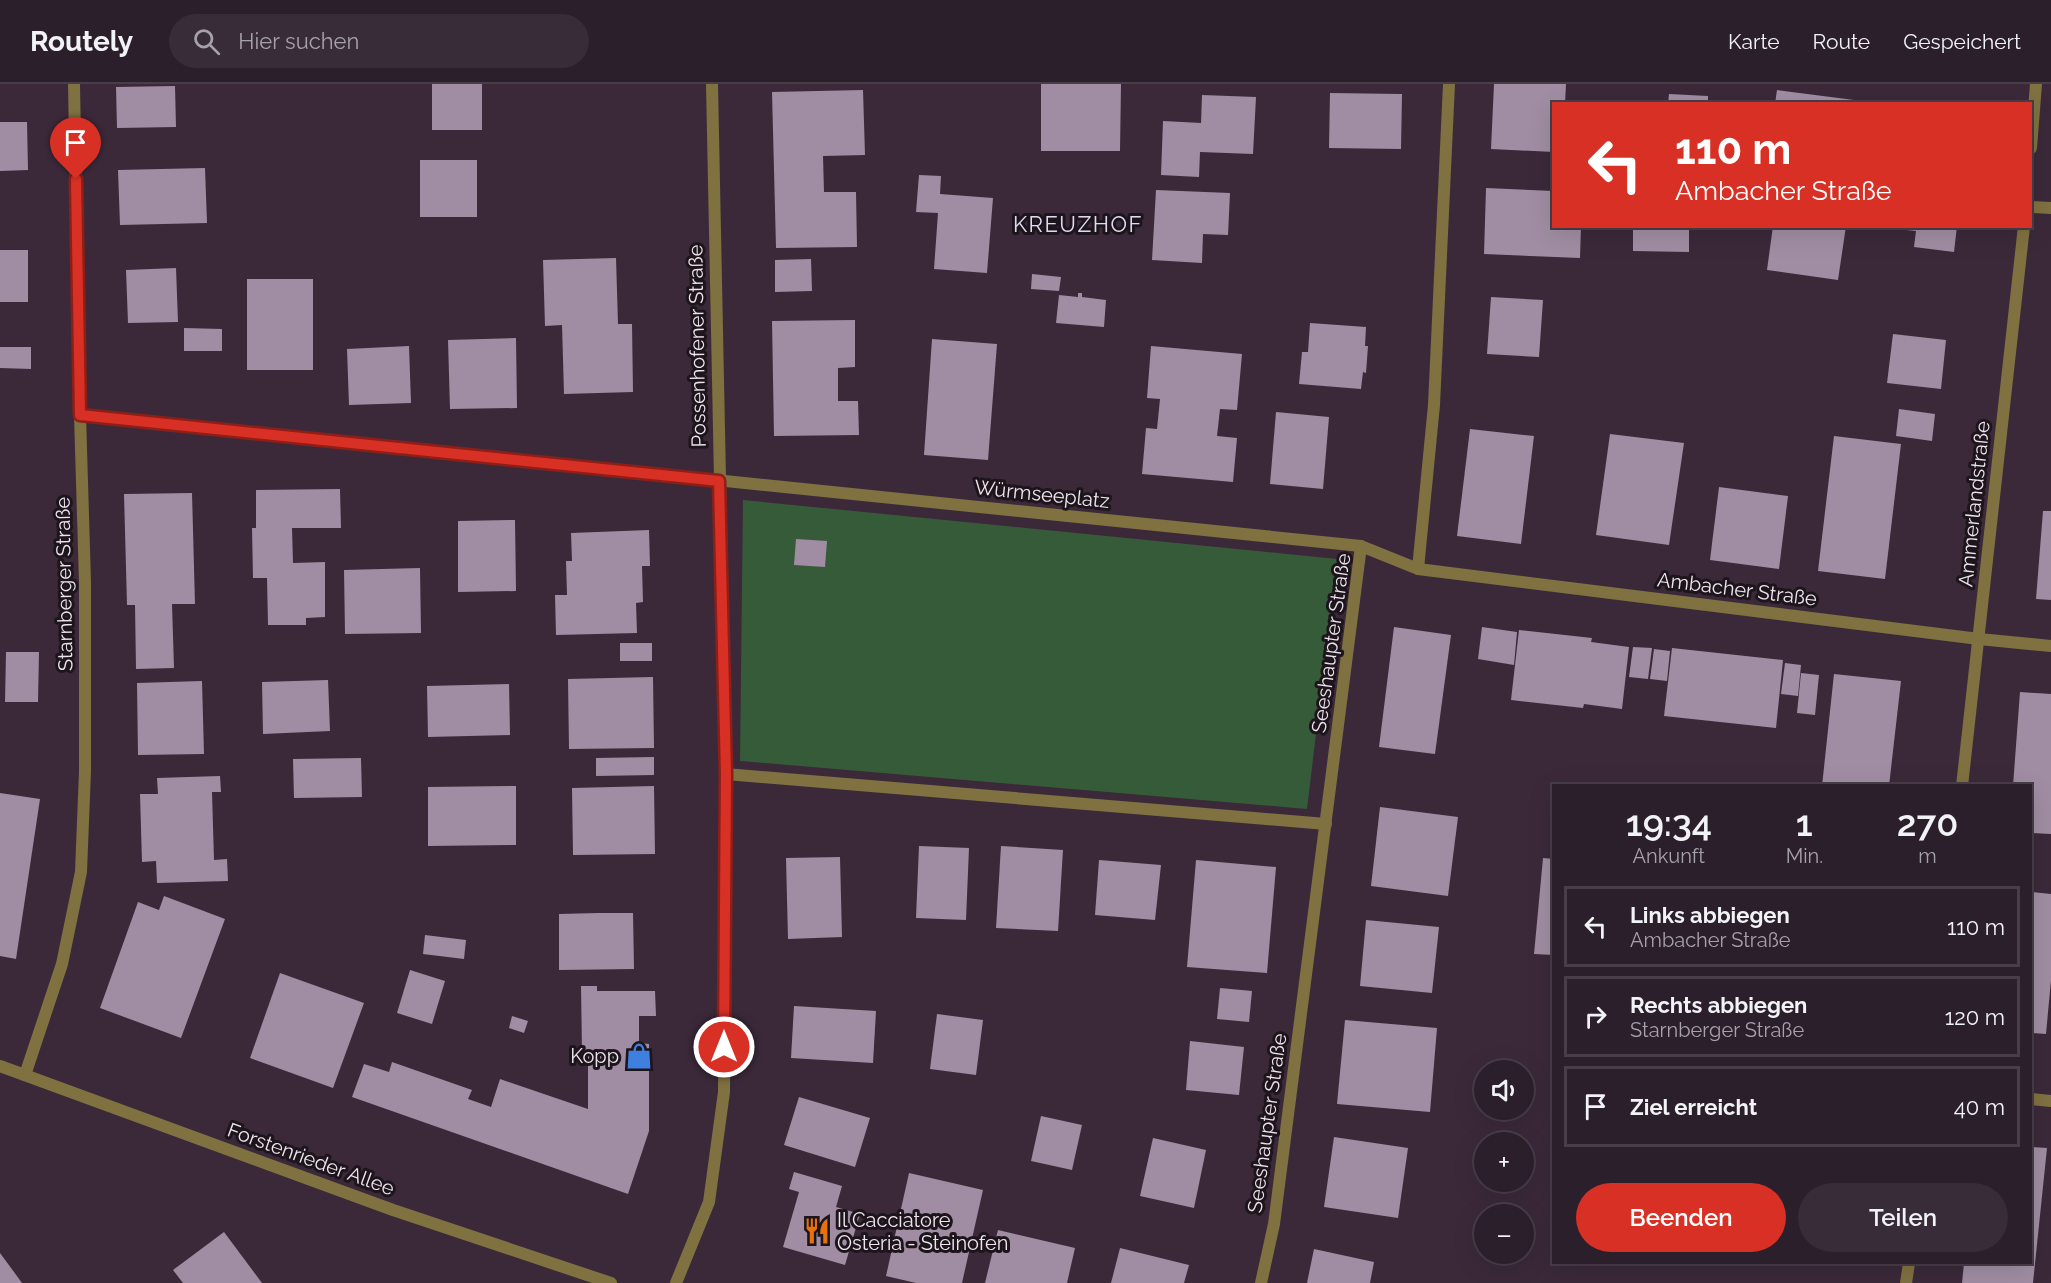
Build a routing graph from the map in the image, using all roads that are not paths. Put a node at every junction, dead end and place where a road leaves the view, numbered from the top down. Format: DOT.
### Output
graph roads {
  1 [pos="74,84"];
  2 [pos="712,84"];
  3 [pos="1449,84"];
  4 [pos="2036,84"];
  5 [pos="2032,135"];
  6 [pos="2032,207"];
  7 [pos="2051,208"];
  8 [pos="2024,228"];
  9 [pos="80,415"];
  10 [pos="719,481"];
  11 [pos="1361,546"];
  12 [pos="1418,569"];
  13 [pos="1978,639"];
  14 [pos="2051,646"];
  15 [pos="726,774"];
  16 [pos="1962,784"];
  17 [pos="1326,824"];
  18 [pos="0,1066"];
  19 [pos="25,1076"];
  20 [pos="2032,1099"];
  21 [pos="2051,1101"];
  22 [pos="1909,1264"];
  23 [pos="610,1283"];
  24 [pos="676,1283"];
  25 [pos="1261,1283"];
  26 [pos="1906,1283"];
  1 -- 9 [label="street, Starnberger Straße"];
  2 -- 10 [label="street, Possenhofener Straße"];
  3 -- 12 [label="street"];
  4 -- 5 [label="street"];
  6 -- 7 [label="street"];
  8 -- 13 [label="street, Ammerlandstraße"];
  9 -- 10 [label="street"];
  9 -- 19 [label="street, Starnberger Straße"];
  10 -- 11 [label="street, Würmseeplatz"];
  10 -- 15 [label="street, Possenhofener Straße"];
  11 -- 12 [label="street, Seeshaupter Straße"];
  11 -- 17 [label="street, Seeshaupter Straße"];
  12 -- 13 [label="street, Ambacher Straße"];
  13 -- 14 [label="street, Ambacher Straße"];
  13 -- 16 [label="street, Ammerlandstraße"];
  15 -- 17 [label="street"];
  15 -- 24 [label="street, Possenhofener Straße"];
  17 -- 25 [label="street, Seeshaupter Straße"];
  18 -- 19 [label="street, Forstenrieder Allee"];
  19 -- 23 [label="street, Forstenrieder Allee"];
  20 -- 21 [label="street"];
  22 -- 26 [label="street"];
}
